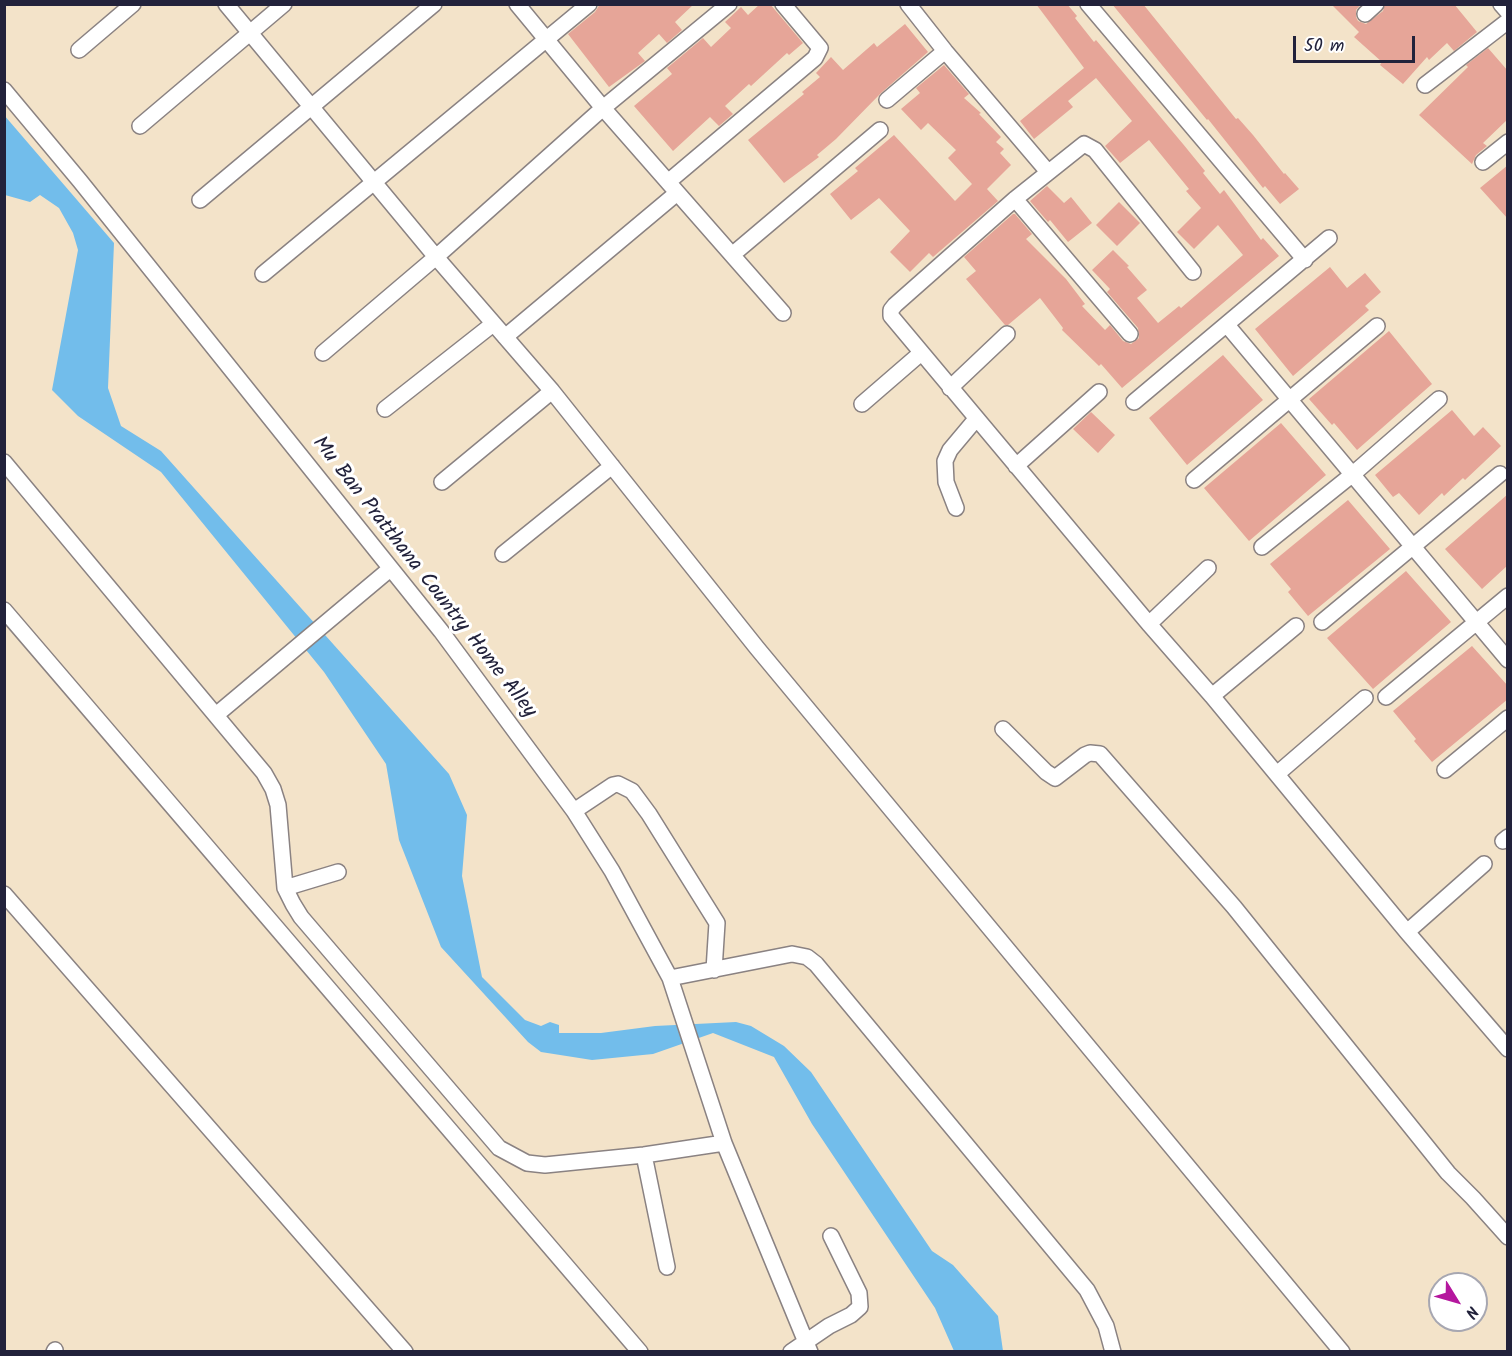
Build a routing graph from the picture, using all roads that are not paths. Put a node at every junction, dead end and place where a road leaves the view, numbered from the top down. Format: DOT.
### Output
graph roads {
  1 [pos="133,4"];
  2 [pos="226,4"];
  3 [pos="284,4"];
  4 [pos="434,4"];
  5 [pos="517,4"];
  6 [pos="589,4"];
  7 [pos="729,4"];
  8 [pos="783,4"];
  9 [pos="908,4"];
  10 [pos="1088,4"];
  11 [pos="1501,4"];
  12 [pos="1508,12"];
  13 [pos="1508,21"];
  14 [pos="249,33"];
  15 [pos="547,39"];
  16 [pos="79,50"];
  17 [pos="945,51"];
  18 [pos="1425,85"];
  19 [pos="4,90"];
  20 [pos="887,100"];
  21 [pos="311,108"];
  22 [pos="603,108"];
  23 [pos="140,126"];
  24 [pos="879,130"];
  25 [pos="1508,142"];
  26 [pos="1484,162"];
  27 [pos="1047,172"];
  28 [pos="374,184"];
  29 [pos="673,188"];
  30 [pos="1015,199"];
  31 [pos="200,200"];
  32 [pos="1329,238"];
  33 [pos="732,255"];
  34 [pos="436,257"];
  35 [pos="1305,260"];
  36 [pos="1193,272"];
  37 [pos="263,274"];
  38 [pos="783,313"];
  39 [pos="494,324"];
  40 [pos="1227,325"];
  41 [pos="1377,326"];
  42 [pos="1006,334"];
  43 [pos="1130,334"];
  44 [pos="505,337"];
  45 [pos="323,352"];
  46 [pos="921,353"];
  47 [pos="950,388"];
  48 [pos="552,391"];
  49 [pos="1099,392"];
  50 [pos="1290,399"];
  51 [pos="1439,399"];
  52 [pos="1134,402"];
  53 [pos="862,404"];
  54 [pos="385,409"];
  55 [pos="976,419"];
  56 [pos="4,462"];
  57 [pos="612,466"];
  58 [pos="1016,466"];
  59 [pos="1353,474"];
  60 [pos="1500,474"];
  61 [pos="1194,480"];
  62 [pos="442,483"];
  63 [pos="956,508"];
  64 [pos="1413,546"];
  65 [pos="1262,547"];
  66 [pos="502,554"];
  67 [pos="1208,568"];
  68 [pos="390,569"];
  69 [pos="1508,596"];
  70 [pos="4,610"];
  71 [pos="1323,622"];
  72 [pos="1476,622"];
  73 [pos="1149,624"];
  74 [pos="1296,626"];
  75 [pos="1508,660"];
  76 [pos="1212,696"];
  77 [pos="1386,697"];
  78 [pos="1365,698"];
  79 [pos="216,715"];
  80 [pos="1508,718"];
  81 [pos="1003,729"];
  82 [pos="1445,770"];
  83 [pos="1277,774"];
  84 [pos="574,811"];
  85 [pos="1484,864"];
  86 [pos="338,872"];
  87 [pos="285,888"];
  88 [pos="4,894"];
  89 [pos="1407,932"];
  90 [pos="714,970"];
  91 [pos="670,978"];
  92 [pos="1508,1049"];
  93 [pos="724,1143"];
  94 [pos="644,1155"];
  95 [pos="831,1236"];
  96 [pos="1508,1237"];
  97 [pos="667,1268"];
  98 [pos="808,1347"];
  99 [pos="405,1352"];
  100 [pos="640,1352"];
  101 [pos="791,1352"];
  102 [pos="1113,1352"];
  103 [pos="1342,1352"];
  1 -- 16 [label="street"];
  2 -- 14 [label="street"];
  3 -- 14 [label="street"];
  4 -- 21 [label="street"];
  5 -- 15 [label="street"];
  6 -- 15 [label="street"];
  7 -- 22 [label="street"];
  8 -- 29 [label="street"];
  9 -- 17 [label="street"];
  10 -- 35 [label="street"];
  11 -- 12 [label="street"];
  13 -- 18 [label="street"];
  14 -- 21 [label="street"];
  14 -- 23 [label="street"];
  15 -- 22 [label="street"];
  15 -- 28 [label="street"];
  17 -- 20 [label="street"];
  17 -- 27 [label="street"];
  19 -- 68 [label="street, Mu Ban Pratthana Country Home Alley"];
  21 -- 28 [label="street"];
  21 -- 31 [label="street"];
  22 -- 29 [label="street"];
  22 -- 34 [label="street"];
  24 -- 33 [label="street"];
  25 -- 26 [label="street"];
  27 -- 30 [label="street"];
  27 -- 36 [label="street"];
  28 -- 34 [label="street"];
  28 -- 37 [label="street"];
  29 -- 33 [label="street"];
  29 -- 44 [label="street"];
  30 -- 43 [label="street"];
  30 -- 46 [label="street"];
  32 -- 35 [label="street"];
  33 -- 38 [label="street"];
  34 -- 39 [label="street"];
  34 -- 45 [label="street"];
  35 -- 40 [label="street"];
  39 -- 44 [label="street"];
  39 -- 54 [label="street"];
  40 -- 50 [label="street"];
  40 -- 52 [label="street"];
  41 -- 50 [label="street"];
  42 -- 47 [label="street"];
  44 -- 48 [label="street"];
  46 -- 47 [label="street"];
  46 -- 53 [label="street"];
  47 -- 55 [label="street"];
  48 -- 57 [label="street"];
  48 -- 62 [label="street"];
  49 -- 58 [label="street"];
  50 -- 59 [label="street"];
  50 -- 61 [label="street"];
  51 -- 59 [label="street"];
  55 -- 58 [label="street"];
  55 -- 63 [label="street"];
  56 -- 79 [label="street"];
  57 -- 66 [label="street"];
  57 -- 103 [label="street"];
  58 -- 73 [label="street"];
  59 -- 64 [label="street"];
  59 -- 65 [label="street"];
  60 -- 64 [label="street"];
  64 -- 71 [label="street"];
  64 -- 72 [label="street"];
  67 -- 73 [label="street"];
  68 -- 79 [label="street"];
  68 -- 84 [label="street, Mu Ban Pratthana Country Home Alley"];
  69 -- 72 [label="street"];
  70 -- 100 [label="street"];
  72 -- 75 [label="street"];
  72 -- 77 [label="street"];
  73 -- 76 [label="street"];
  74 -- 76 [label="street"];
  76 -- 83 [label="street"];
  78 -- 83 [label="street"];
  79 -- 87 [label="street"];
  80 -- 82 [label="street"];
  81 -- 96 [label="street"];
  83 -- 89 [label="street"];
  84 -- 90 [label="street"];
  84 -- 91 [label="street, Mu Ban Pratthana Country Home Alley"];
  85 -- 89 [label="street"];
  86 -- 87 [label="street"];
  87 -- 94 [label="street"];
  88 -- 99 [label="street"];
  89 -- 92 [label="street"];
  90 -- 91 [label="street"];
  90 -- 102 [label="street"];
  91 -- 93 [label="street, Mu Ban Pratthana Country Home Alley"];
  93 -- 94 [label="street"];
  93 -- 98 [label="street, Mu Ban Pratthana Country Home Alley"];
  94 -- 97 [label="street"];
  95 -- 98 [label="street"];
  98 -- 101 [label="street"];
}
